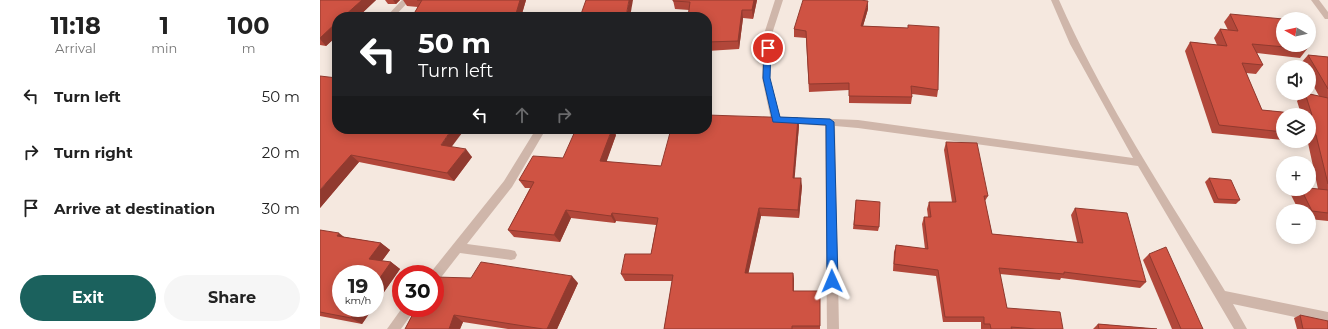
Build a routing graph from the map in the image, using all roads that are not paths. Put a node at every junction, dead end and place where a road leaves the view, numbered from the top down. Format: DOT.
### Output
graph roads {
  1 [pos="406,0"];
  2 [pos="779,0"];
  3 [pos="1055,0"];
  4 [pos="1315,0"];
  5 [pos="395,12"];
  6 [pos="1327,13"];
  7 [pos="830,122"];
  8 [pos="538,134"];
  9 [pos="1141,163"];
  10 [pos="458,248"];
  11 [pos="511,255"];
  12 [pos="444,265"];
  13 [pos="1221,296"];
  14 [pos="403,317"];
  15 [pos="1328,318"];
  16 [pos="393,329"];
  17 [pos="833,329"];
  18 [pos="1241,329"];
  1 -- 5 [label="street"];
  2 -- 7 [label="street"];
  3 -- 9 [label="street"];
  4 -- 6 [label="street"];
  7 -- 9 [label="street"];
  7 -- 17 [label="street"];
  8 -- 10 [label="street"];
  9 -- 13 [label="street"];
  10 -- 11 [label="street"];
  10 -- 12 [label="street"];
  13 -- 15 [label="street"];
  13 -- 18 [label="street"];
  14 -- 16 [label="street"];
}
